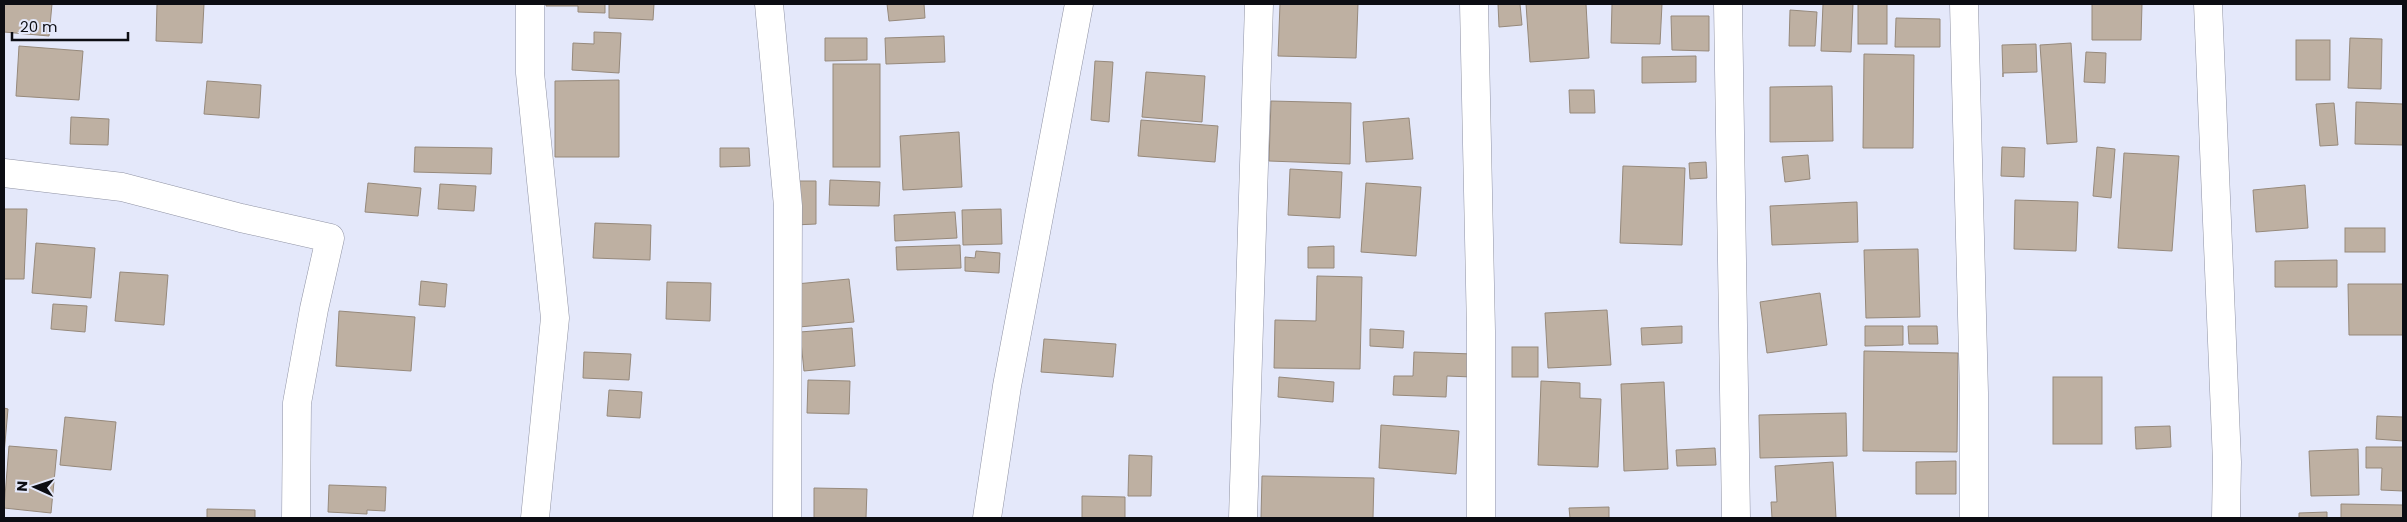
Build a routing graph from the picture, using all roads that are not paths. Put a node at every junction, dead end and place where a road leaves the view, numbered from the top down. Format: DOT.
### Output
graph roads {
  1 [pos="530,4"];
  2 [pos="769,4"];
  3 [pos="1079,4"];
  4 [pos="1259,4"];
  5 [pos="1474,4"];
  6 [pos="1728,4"];
  7 [pos="1964,4"];
  8 [pos="2208,4"];
  9 [pos="4,173"];
  10 [pos="296,518"];
  11 [pos="535,518"];
  12 [pos="787,518"];
  13 [pos="987,518"];
  14 [pos="1243,518"];
  15 [pos="1481,518"];
  16 [pos="1736,518"];
  17 [pos="1974,518"];
  18 [pos="2226,518"];
  1 -- 11 [label="street"];
  2 -- 12 [label="street"];
  3 -- 13 [label="street"];
  4 -- 14 [label="street"];
  5 -- 15 [label="street"];
  6 -- 16 [label="street"];
  7 -- 17 [label="street"];
  8 -- 18 [label="street"];
  9 -- 10 [label="street"];
}
